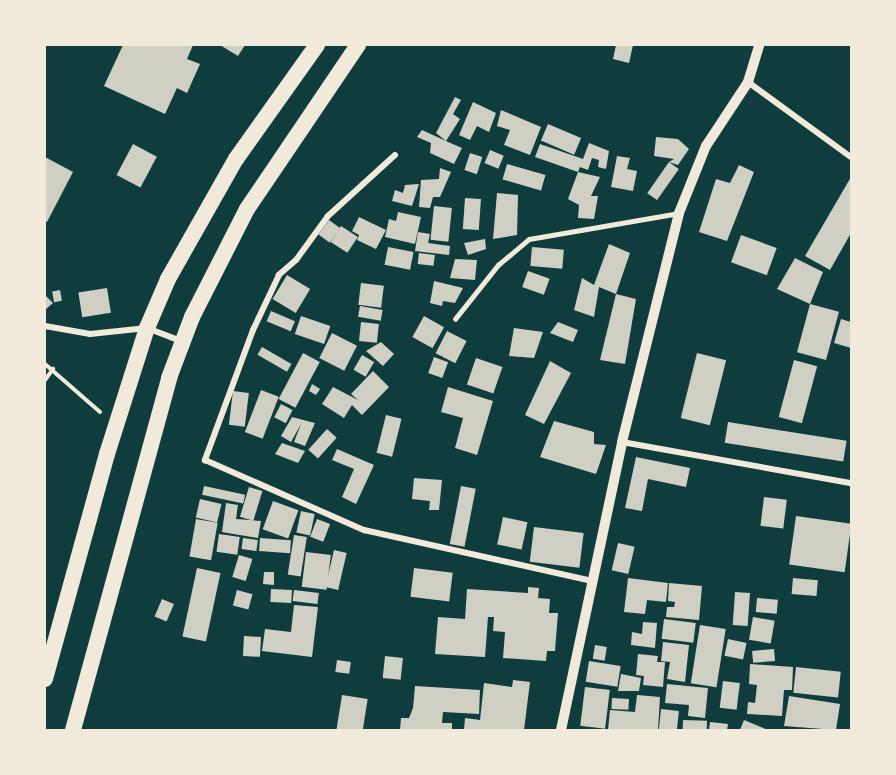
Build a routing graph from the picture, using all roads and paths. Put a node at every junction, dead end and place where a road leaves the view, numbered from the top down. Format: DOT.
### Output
graph roads {
  1 [pos="317,45"];
  2 [pos="358,45"];
  3 [pos="759,45"];
  4 [pos="748,82"];
  5 [pos="395,155"];
  6 [pos="851,157"];
  7 [pos="679,213"];
  8 [pos="454,319"];
  9 [pos="45,326"];
  10 [pos="147,328"];
  11 [pos="182,341"];
  12 [pos="45,364"];
  13 [pos="53,369"];
  14 [pos="45,380"];
  15 [pos="98,422"];
  16 [pos="621,442"];
  17 [pos="851,483"];
  18 [pos="595,581"];
  19 [pos="45,679"];
  20 [pos="73,730"];
  21 [pos="561,730"];
  1 -- 10 [label="highway"];
  2 -- 11 [label="highway"];
  3 -- 4 [label="street"];
  4 -- 6 [label="street"];
  4 -- 7 [label="street"];
  5 -- 18 [label="street"];
  7 -- 8 [label="lane"];
  7 -- 16 [label="street"];
  9 -- 10 [label="street"];
  10 -- 11 [label="street"];
  10 -- 19 [label="highway"];
  11 -- 20 [label="highway"];
  12 -- 13 [label="path"];
  13 -- 14 [label="path"];
  13 -- 15 [label="path"];
  16 -- 17 [label="street"];
  16 -- 18 [label="street"];
  18 -- 21 [label="street"];
}
